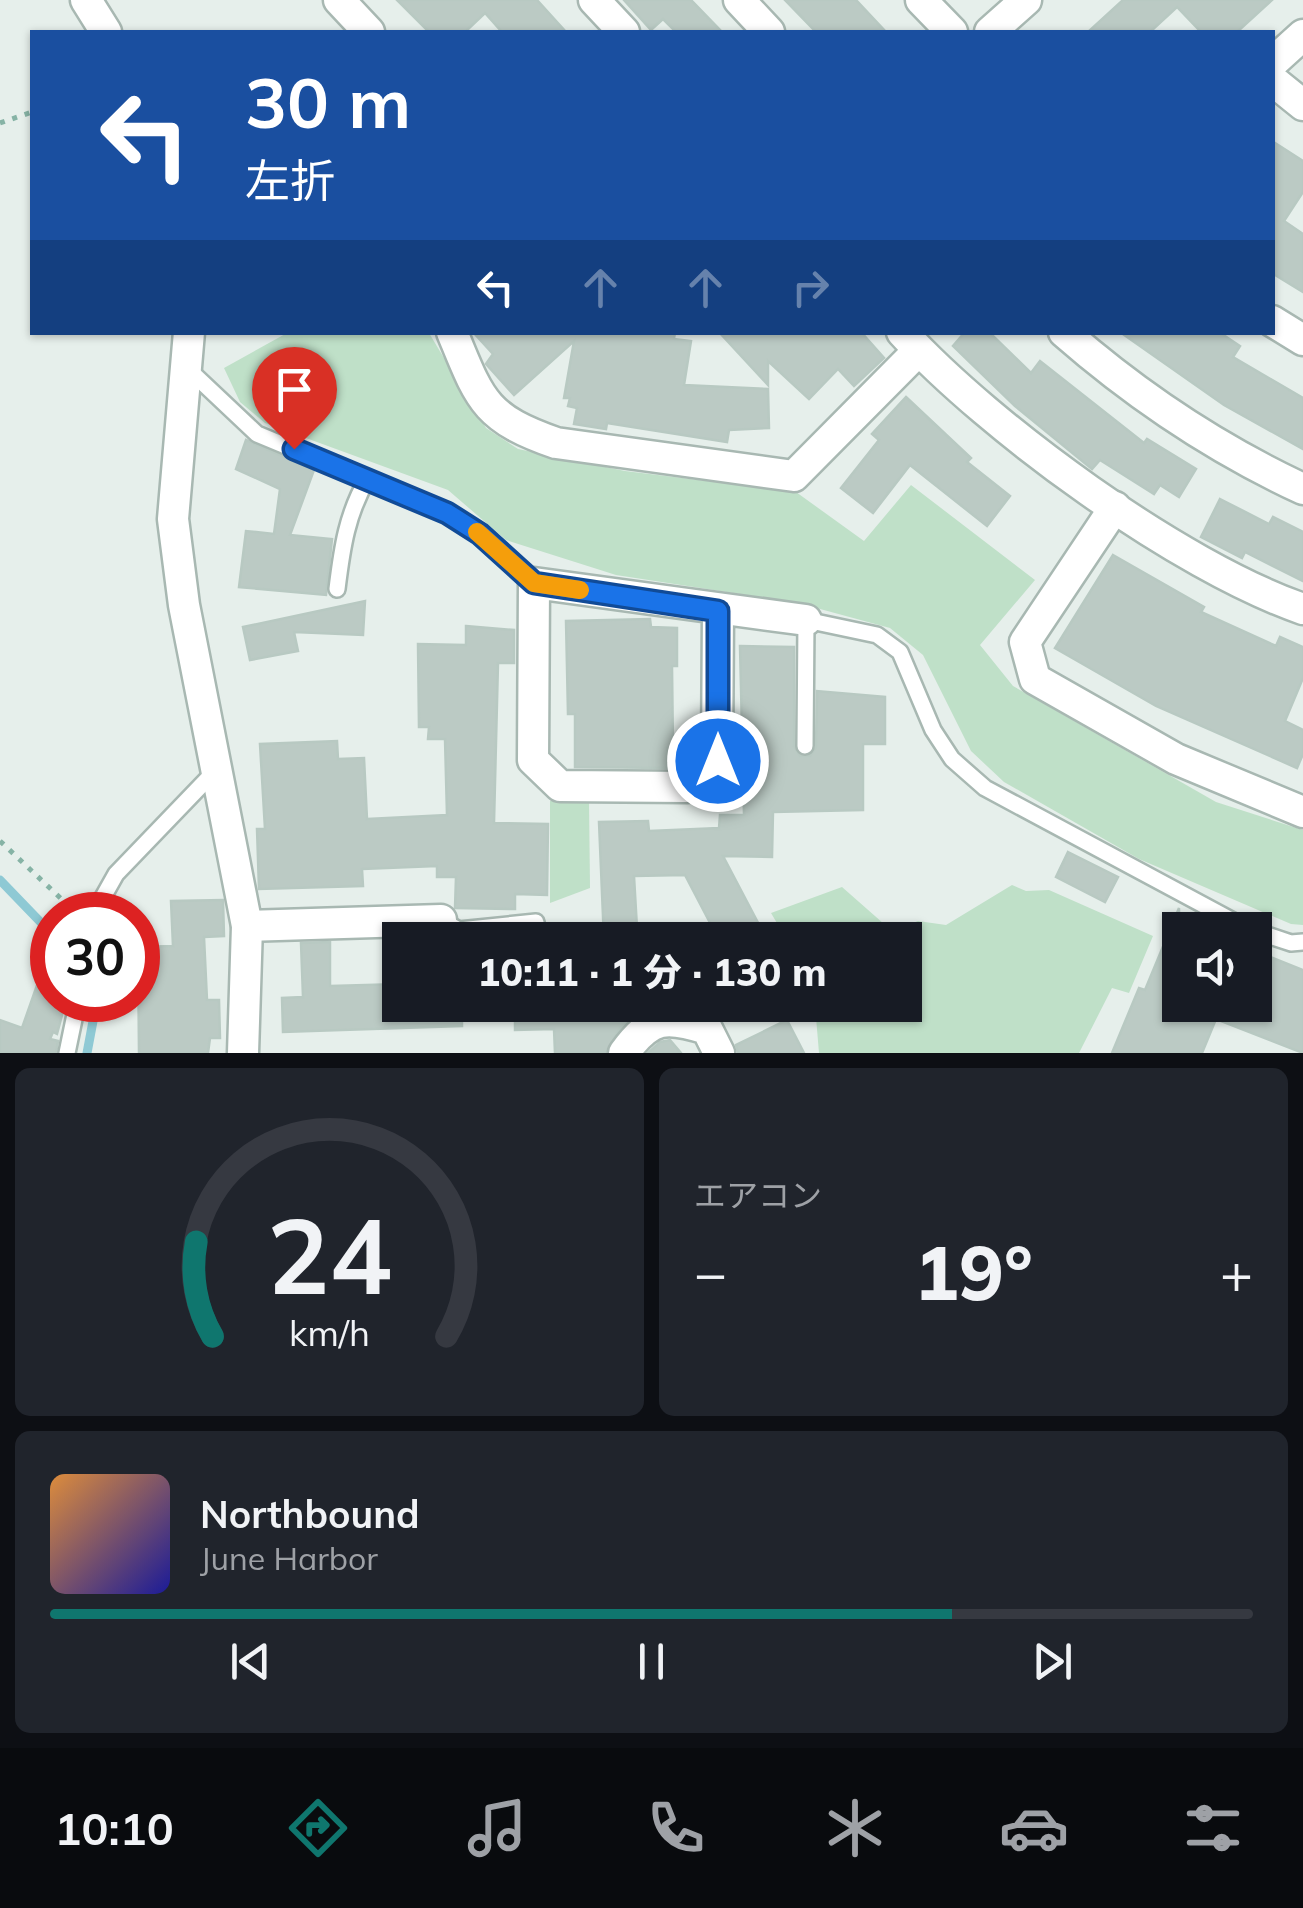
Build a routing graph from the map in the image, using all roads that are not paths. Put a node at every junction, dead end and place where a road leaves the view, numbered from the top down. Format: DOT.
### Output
graph roads {
  1 [pos="86,0"];
  2 [pos="339,0"];
  3 [pos="594,0"];
  4 [pos="739,0"];
  5 [pos="921,0"];
  6 [pos="1026,0"];
  7 [pos="105,30"];
  8 [pos="367,30"];
  9 [pos="622,30"];
  10 [pos="767,30"];
  11 [pos="950,30"];
  12 [pos="992,30"];
  13 [pos="1303,35"];
  14 [pos="1275,60"];
  15 [pos="1275,82"];
  16 [pos="1303,105"];
  17 [pos="1275,323"];
  18 [pos="188,335"];
  19 [pos="453,335"];
  20 [pos="1067,335"];
  21 [pos="1303,340"];
  22 [pos="910,342"];
  23 [pos="187,368"];
  24 [pos="368,478"];
  25 [pos="1303,490"];
  26 [pos="1115,507"];
  27 [pos="534,583"];
  28 [pos="337,589"];
  29 [pos="1303,609"];
  30 [pos="718,611"];
  31 [pos="806,620"];
  32 [pos="805,746"];
  33 [pos="217,769"];
  34 [pos="1303,812"];
  35 [pos="106,892"];
  36 [pos="1217,912"];
  37 [pos="441,920"];
  38 [pos="445,922"];
  39 [pos="246,926"];
  40 [pos="1272,937"];
  41 [pos="1303,942"];
  42 [pos="73,1022"];
  43 [pos="67,1053"];
  44 [pos="243,1053"];
  45 [pos="624,1053"];
  46 [pos="719,1053"];
  1 -- 7 [label="street"];
  2 -- 8 [label="street"];
  3 -- 9 [label="street"];
  4 -- 10 [label="street"];
  5 -- 11 [label="street"];
  6 -- 12 [label="street"];
  13 -- 14 [label="street"];
  15 -- 16 [label="street"];
  17 -- 21 [label="street"];
  18 -- 23 [label="street"];
  19 -- 22 [label="street"];
  20 -- 25 [label="street"];
  22 -- 26 [label="street"];
  23 -- 24 [label="lane"];
  23 -- 33 [label="street"];
  24 -- 27 [label="lane"];
  24 -- 28 [label="lane"];
  26 -- 29 [label="street"];
  26 -- 34 [label="street"];
  27 -- 30 [label="street"];
  27 -- 30 [label="street"];
  30 -- 31 [label="street"];
  31 -- 32 [label="lane"];
  31 -- 36 [label="lane"];
  33 -- 35 [label="lane"];
  33 -- 39 [label="street"];
  37 -- 38 [label="lane"];
  37 -- 39 [label="street"];
  39 -- 44 [label="street"];
  40 -- 41 [label="lane"];
  42 -- 43 [label="lane"];
  45 -- 46 [label="street"];
}
